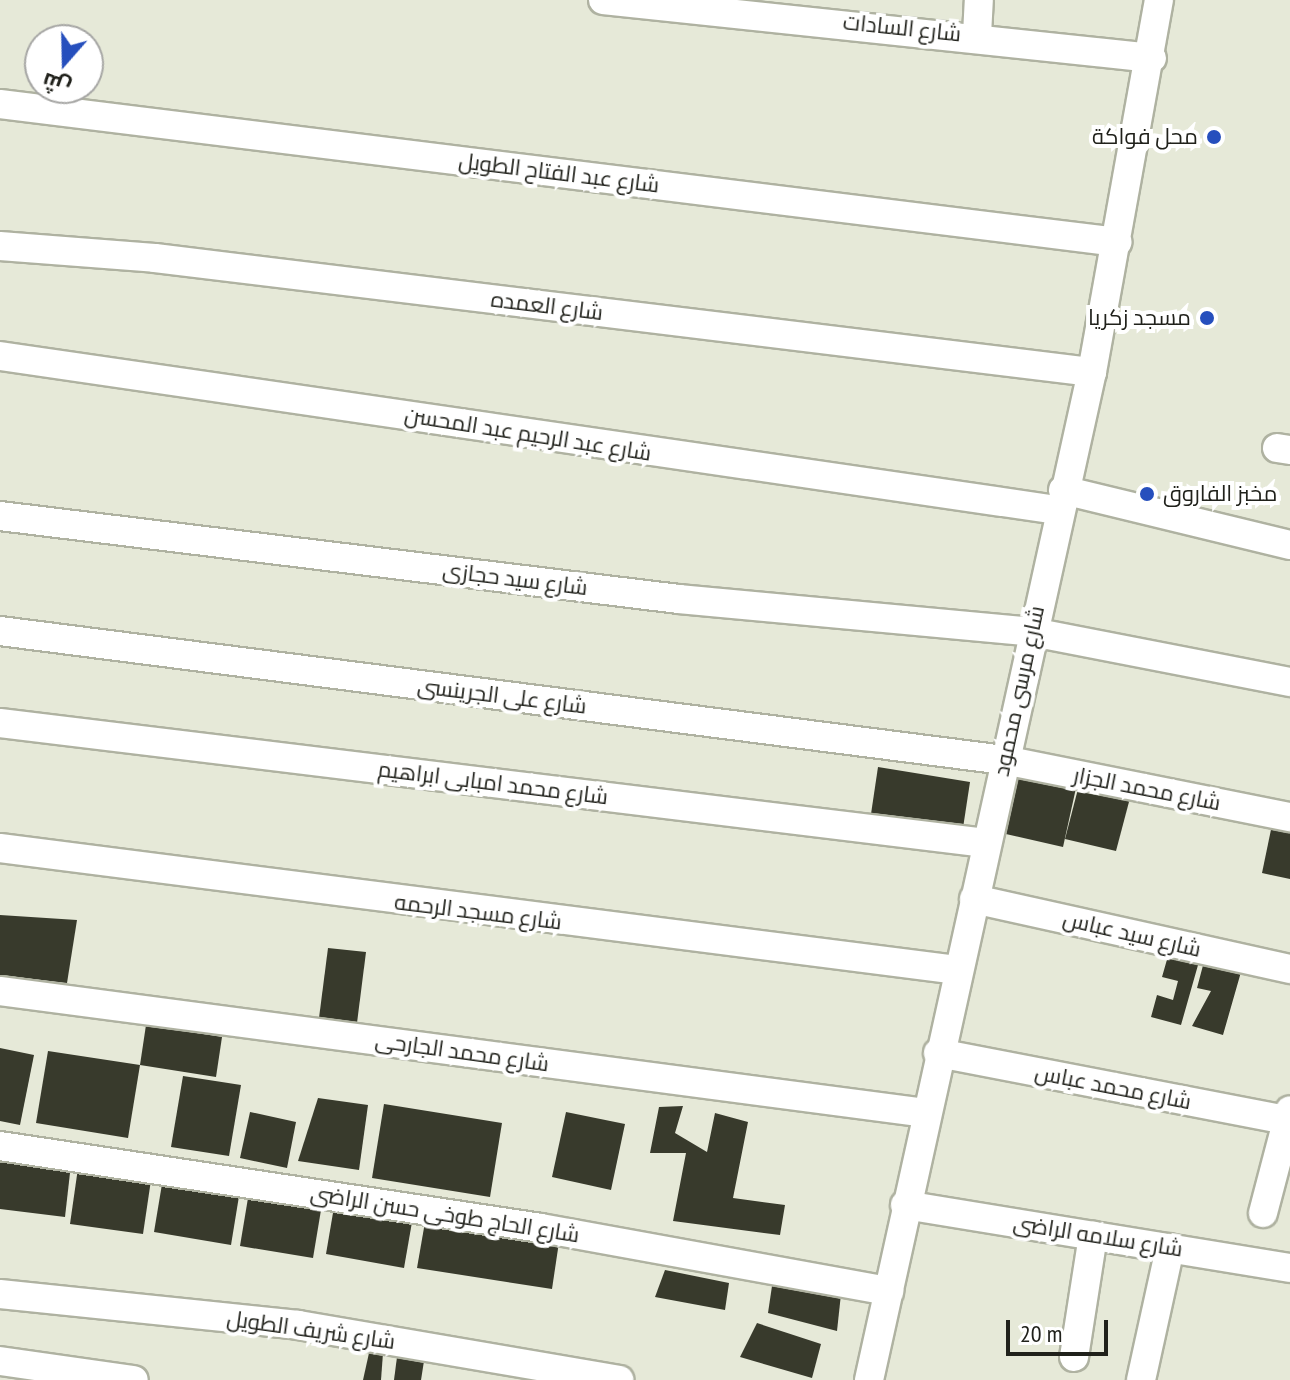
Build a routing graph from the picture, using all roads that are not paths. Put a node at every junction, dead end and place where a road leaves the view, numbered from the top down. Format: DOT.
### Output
graph roads {
  1 [pos="603,0"];
  2 [pos="979,0"];
  3 [pos="1159,0"];
  4 [pos="868,12"];
  5 [pos="977,35"];
  6 [pos="1152,58"];
  7 [pos="0,104"];
  8 [pos="1118,242"];
  9 [pos="0,246"];
  10 [pos="0,356"];
  11 [pos="1092,372"];
  12 [pos="1060,500"];
  13 [pos="0,516"];
  14 [pos="1290,545"];
  15 [pos="0,631"];
  16 [pos="1032,632"];
  17 [pos="1290,682"];
  18 [pos="0,723"];
  19 [pos="1004,760"];
  20 [pos="1290,817"];
  21 [pos="986,843"];
  22 [pos="0,848"];
  23 [pos="974,899"];
  24 [pos="1290,969"];
  25 [pos="958,970"];
  26 [pos="0,991"];
  27 [pos="938,1053"];
  28 [pos="925,1113"];
  29 [pos="1289,1115"];
  30 [pos="0,1146"];
  31 [pos="905,1205"];
  32 [pos="1263,1213"];
  33 [pos="1093,1235"];
  34 [pos="1170,1248"];
  35 [pos="1290,1268"];
  36 [pos="889,1291"];
  37 [pos="0,1294"];
  38 [pos="1074,1357"];
  39 [pos="0,1361"];
  40 [pos="134,1380"];
  41 [pos="619,1380"];
  42 [pos="869,1380"];
  43 [pos="1141,1380"];
  1 -- 4 [label="street, شارع السادات"];
  2 -- 5 [label="street"];
  3 -- 6 [label="street, شارع مرسى محمود"];
  4 -- 5 [label="street, شارع السادات"];
  5 -- 6 [label="street, شارع السادات"];
  6 -- 8 [label="street, شارع مرسى محمود"];
  7 -- 8 [label="street, شارع عبد الفتاح الطويل"];
  8 -- 11 [label="street, شارع مرسى محمود"];
  9 -- 11 [label="street, شارع العمده"];
  10 -- 12 [label="street, شارع عبد الرحيم عبد المحسن"];
  11 -- 12 [label="street, شارع مرسى محمود"];
  12 -- 14 [label="street, شارع عبد الرحيم عبد المحسن"];
  12 -- 16 [label="street, شارع مرسى محمود"];
  13 -- 16 [label="street, شارع سيد حجازى"];
  15 -- 19 [label="street, شارع على الجرينسى"];
  16 -- 17 [label="street, شارع سيد حجازى"];
  16 -- 19 [label="street, شارع مرسى محمود"];
  18 -- 21 [label="street, شارع محمد امبابى ابراهيم"];
  19 -- 20 [label="street, شارع محمد الجزار"];
  19 -- 21 [label="street, شارع مرسى محمود"];
  21 -- 23 [label="street, شارع مرسى محمود"];
  22 -- 25 [label="street, شارع مسجد الرحمه"];
  23 -- 24 [label="street, شارع سيد عباس"];
  23 -- 25 [label="street, شارع مرسى محمود"];
  25 -- 27 [label="street, شارع مرسى محمود"];
  26 -- 28 [label="street, شارع محمد الجارحى"];
  27 -- 28 [label="street, شارع مرسى محمود"];
  27 -- 29 [label="street, شارع محمد عباس"];
  28 -- 31 [label="street, شارع مرسى محمود"];
  29 -- 32 [label="street"];
  30 -- 36 [label="street, شارع الحاج طوخى حسن الراضى"];
  31 -- 33 [label="street, شارع سلامه الراضى"];
  31 -- 36 [label="street, شارع مرسى محمود"];
  33 -- 34 [label="street, شارع سلامه الراضى"];
  33 -- 38 [label="street"];
  34 -- 35 [label="street, شارع سلامه الراضى"];
  34 -- 43 [label="street"];
  36 -- 42 [label="street, شارع مرسى محمود"];
  37 -- 41 [label="street, شارع شريف الطويل"];
  39 -- 40 [label="street"];
}
